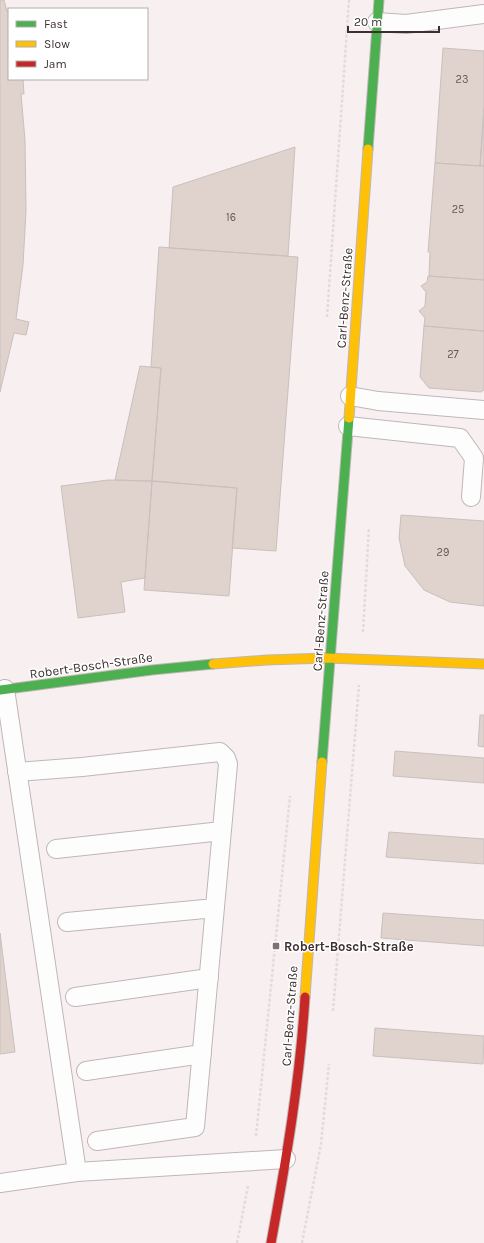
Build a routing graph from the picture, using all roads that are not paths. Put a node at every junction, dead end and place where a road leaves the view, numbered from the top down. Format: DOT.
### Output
graph roads {
  1 [pos="379,0"];
  2 [pos="484,14"];
  3 [pos="377,22"];
  4 [pos="350,396"];
  5 [pos="484,410"];
  6 [pos="348,426"];
  7 [pos="471,498"];
  8 [pos="330,658"];
  9 [pos="484,664"];
  10 [pos="2,690"];
  11 [pos="17,772"];
  12 [pos="222,830"];
  13 [pos="56,849"];
  14 [pos="215,908"];
  15 [pos="67,922"];
  16 [pos="208,978"];
  17 [pos="74,997"];
  18 [pos="202,1054"];
  19 [pos="86,1071"];
  20 [pos="97,1140"];
  21 [pos="286,1159"];
  22 [pos="77,1172"];
  23 [pos="0,1183"];
  24 [pos="271,1243"];
  1 -- 3 [label="main road, Carl-Benz-Straße"];
  2 -- 3 [label="lane"];
  3 -- 4 [label="main road, Carl-Benz-Straße"];
  4 -- 5 [label="lane"];
  4 -- 6 [label="main road, Carl-Benz-Straße"];
  6 -- 7 [label="lane"];
  6 -- 8 [label="main road, Carl-Benz-Straße"];
  8 -- 9 [label="main road, Robert-Bosch-Straße"];
  8 -- 10 [label="main road, Robert-Bosch-Straße"];
  8 -- 21 [label="main road, Carl-Benz-Straße"];
  10 -- 11 [label="lane"];
  11 -- 12 [label="lane"];
  11 -- 22 [label="lane"];
  12 -- 13 [label="lane"];
  12 -- 14 [label="lane"];
  14 -- 15 [label="lane"];
  14 -- 16 [label="lane"];
  16 -- 17 [label="lane"];
  16 -- 18 [label="lane"];
  18 -- 19 [label="lane"];
  18 -- 20 [label="lane"];
  21 -- 22 [label="lane"];
  21 -- 24 [label="main road, Carl-Benz-Straße"];
  22 -- 23 [label="lane"];
}
